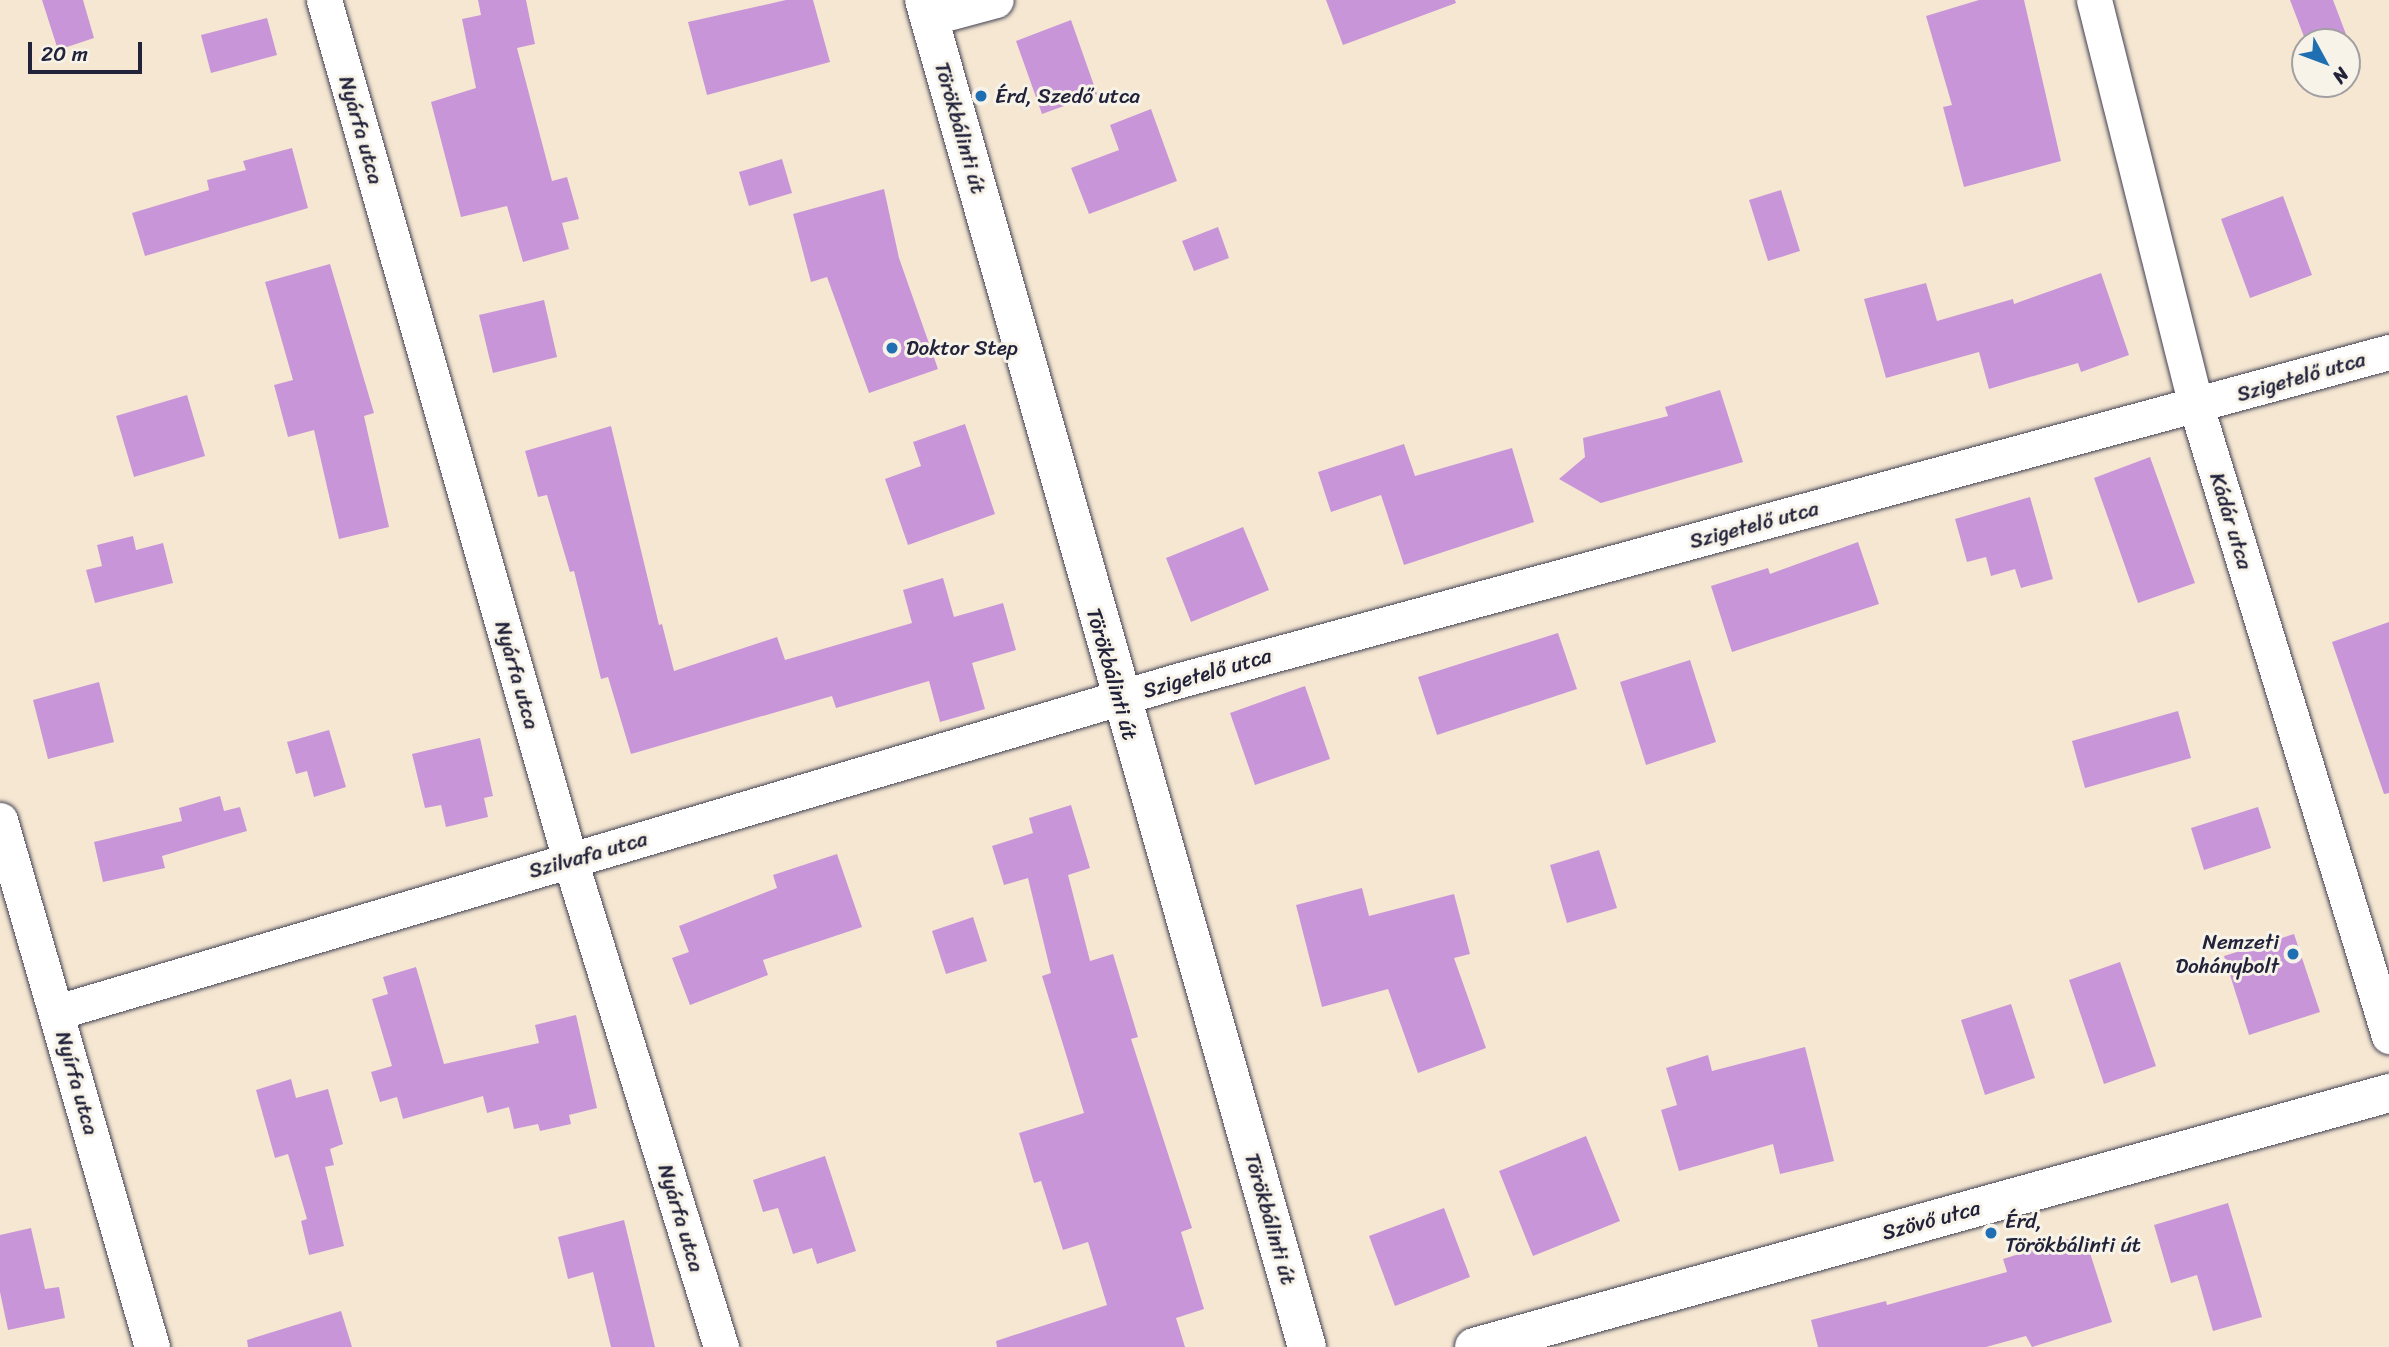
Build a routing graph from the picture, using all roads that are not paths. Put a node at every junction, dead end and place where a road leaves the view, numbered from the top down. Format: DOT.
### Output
graph roads {
  1 [pos="324,0"];
  2 [pos="996,0"];
  3 [pos="2094,0"];
  4 [pos="927,9"];
  5 [pos="2389,352"];
  6 [pos="2196,406"];
  7 [pos="1119,698"];
  8 [pos="0,820"];
  9 [pos="570,860"];
  10 [pos="57,1012"];
  11 [pos="2389,1036"];
  12 [pos="2389,1093"];
  13 [pos="152,1347"];
  14 [pos="721,1347"];
  15 [pos="1307,1347"];
  16 [pos="1474,1347"];
  1 -- 9 [label="street, Nyárfa utca"];
  2 -- 4 [label="street"];
  3 -- 6 [label="street, Kádár utca"];
  4 -- 7 [label="main road, Törökbálinti út"];
  5 -- 6 [label="street, Szigetelő utca"];
  6 -- 7 [label="street, Szigetelő utca"];
  6 -- 11 [label="street, Kádár utca"];
  7 -- 9 [label="street, Szilvafa utca"];
  7 -- 15 [label="main road, Törökbálinti út"];
  8 -- 10 [label="street, Nyírfa utca"];
  9 -- 10 [label="street, Szilvafa utca"];
  9 -- 14 [label="street, Nyárfa utca"];
  10 -- 13 [label="street, Nyírfa utca"];
  12 -- 16 [label="main road, Szövő utca"];
}
